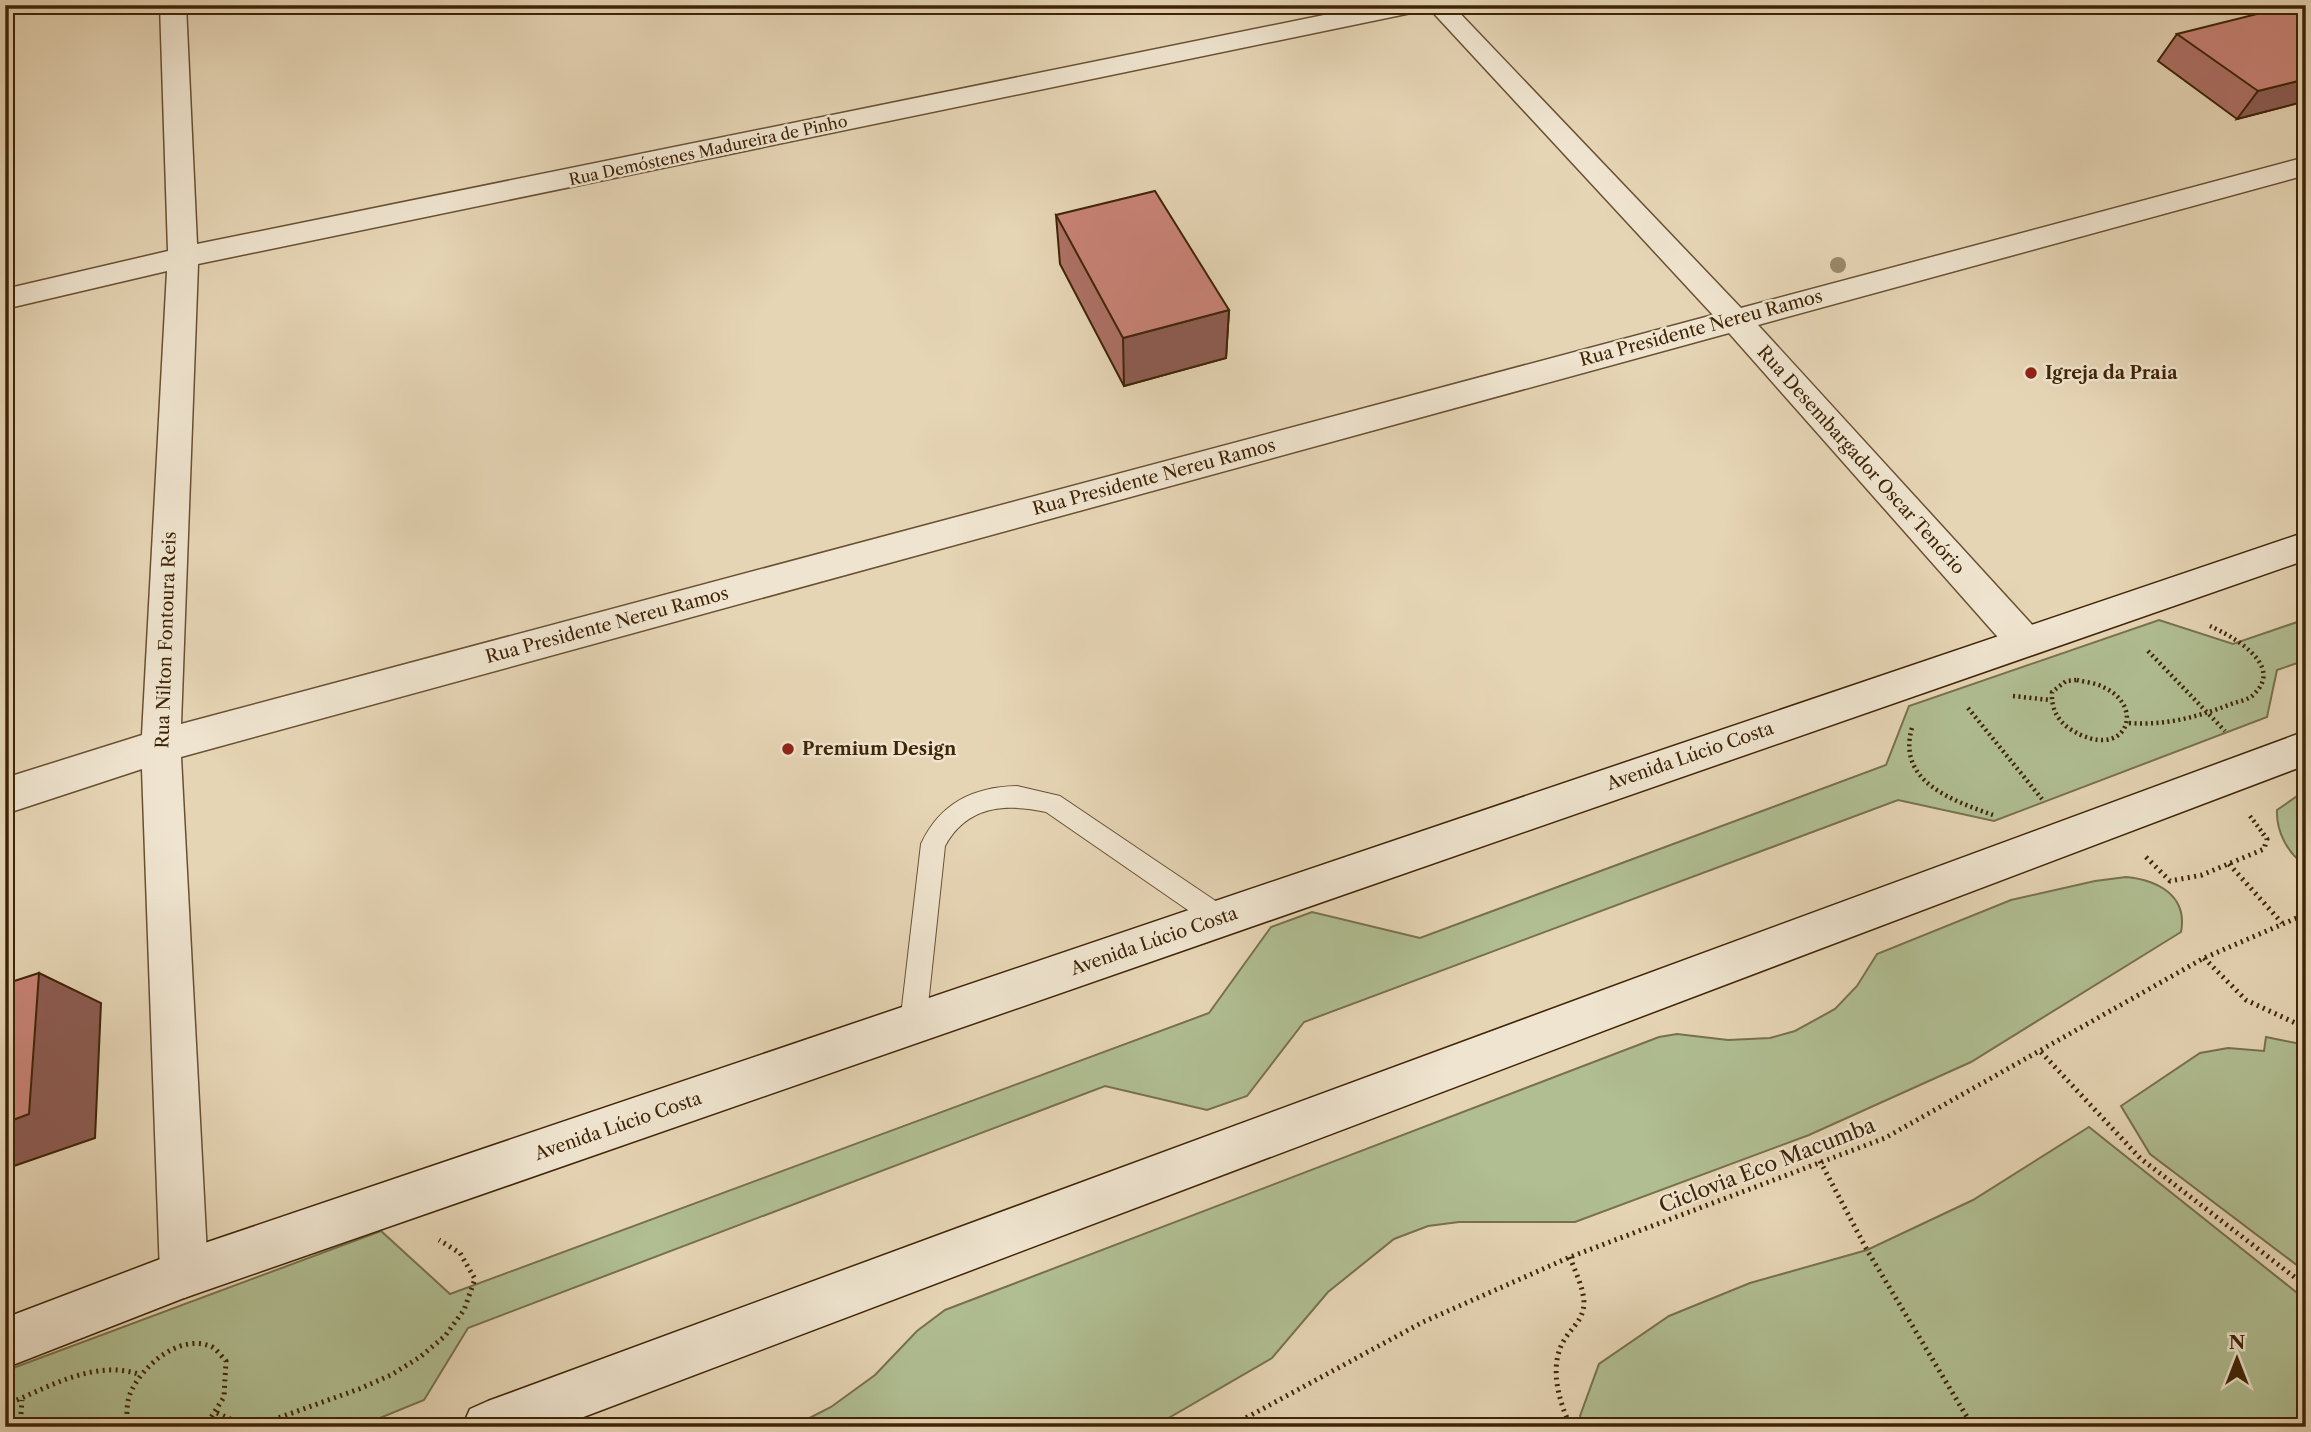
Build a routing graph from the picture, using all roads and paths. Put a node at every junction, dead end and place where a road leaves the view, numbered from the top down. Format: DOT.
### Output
graph roads {
  1 [pos="173,5"];
  2 [pos="1411,5"];
  3 [pos="1438,5"];
  4 [pos="2306,166"];
  5 [pos="183,257"];
  6 [pos="5,299"];
  7 [pos="1734,319"];
  8 [pos="2306,546"];
  9 [pos="2144,601"];
  10 [pos="2024,641"];
  11 [pos="2148,651"];
  12 [pos="2009,696"];
  13 [pos="2050,700"];
  14 [pos="1983,705"];
  15 [pos="2207,712"];
  16 [pos="1956,714"];
  17 [pos="2129,723"];
  18 [pos="1917,726"];
  19 [pos="2228,735"];
  20 [pos="161,746"];
  21 [pos="2306,748"];
  22 [pos="5,796"];
  23 [pos="2242,808"];
  24 [pos="2053,842"];
  25 [pos="2139,849"];
  26 [pos="2228,864"];
  27 [pos="2306,915"];
  28 [pos="1220,918"];
  29 [pos="2282,923"];
  30 [pos="2204,958"];
  31 [pos="913,1024"];
  32 [pos="2306,1028"];
  33 [pos="2040,1052"];
  34 [pos="1820,1161"];
  35 [pos="368,1212"];
  36 [pos="1570,1257"];
  37 [pos="184,1274"];
  38 [pos="2306,1286"];
  39 [pos="5,1343"];
  40 [pos="141,1375"];
  41 [pos="5,1405"];
  42 [pos="218,1413"];
  43 [pos="127,1427"];
  44 [pos="205,1427"];
  45 [pos="488,1427"];
  46 [pos="1229,1427"];
  47 [pos="1571,1427"];
  48 [pos="1973,1427"];
  1 -- 5 [label="street, Rua Nilton Fontoura Reis"];
  2 -- 5 [label="street, Rua Demóstenes Madureira de Pinho"];
  3 -- 7 [label="street, Rua Desembargador Oscar Tenório"];
  4 -- 7 [label="street, Rua Presidente Nereu Ramos"];
  5 -- 6 [label="street, Rua Demóstenes Madureira de Pinho"];
  5 -- 20 [label="street, Rua Nilton Fontoura Reis"];
  7 -- 10 [label="street, Rua Desembargador Oscar Tenório"];
  7 -- 20 [label="street, Rua Presidente Nereu Ramos"];
  8 -- 9 [label="street, Avenida Lúcio Costa"];
  9 -- 10 [label="street, Avenida Lúcio Costa"];
  9 -- 15 [label="path"];
  10 -- 28 [label="street, Avenida Lúcio Costa"];
  11 -- 15 [label="path"];
  12 -- 13 [label="path"];
  13 -- 17 [label="path"];
  13 -- 17 [label="path"];
  14 -- 16 [label="path"];
  15 -- 17 [label="path"];
  15 -- 19 [label="path"];
  18 -- 24 [label="path"];
  20 -- 22 [label="street, Rua Presidente Nereu Ramos"];
  20 -- 37 [label="street, Rua Nilton Fontoura Reis"];
  21 -- 24 [label="street"];
  23 -- 26 [label="path"];
  24 -- 45 [label="street"];
  25 -- 26 [label="path"];
  26 -- 29 [label="path"];
  27 -- 29 [label="path, Ciclovia Eco Macumba"];
  28 -- 31 [label="street, Avenida Lúcio Costa"];
  28 -- 31 [label="lane"];
  29 -- 30 [label="path, Ciclovia Eco Macumba"];
  30 -- 32 [label="path"];
  30 -- 33 [label="path, Ciclovia Eco Macumba"];
  31 -- 35 [label="street, Avenida Lúcio Costa"];
  33 -- 34 [label="path, Ciclovia Eco Macumba"];
  33 -- 38 [label="path"];
  34 -- 36 [label="path, Ciclovia Eco Macumba"];
  34 -- 48 [label="path"];
  35 -- 37 [label="street, Avenida Lúcio Costa"];
  35 -- 42 [label="path"];
  36 -- 46 [label="path, Ciclovia Eco Macumba"];
  36 -- 47 [label="path"];
  37 -- 39 [label="street, Avenida Lúcio Costa"];
  40 -- 41 [label="path"];
  40 -- 42 [label="path"];
  40 -- 43 [label="path"];
  42 -- 44 [label="path"];
}
